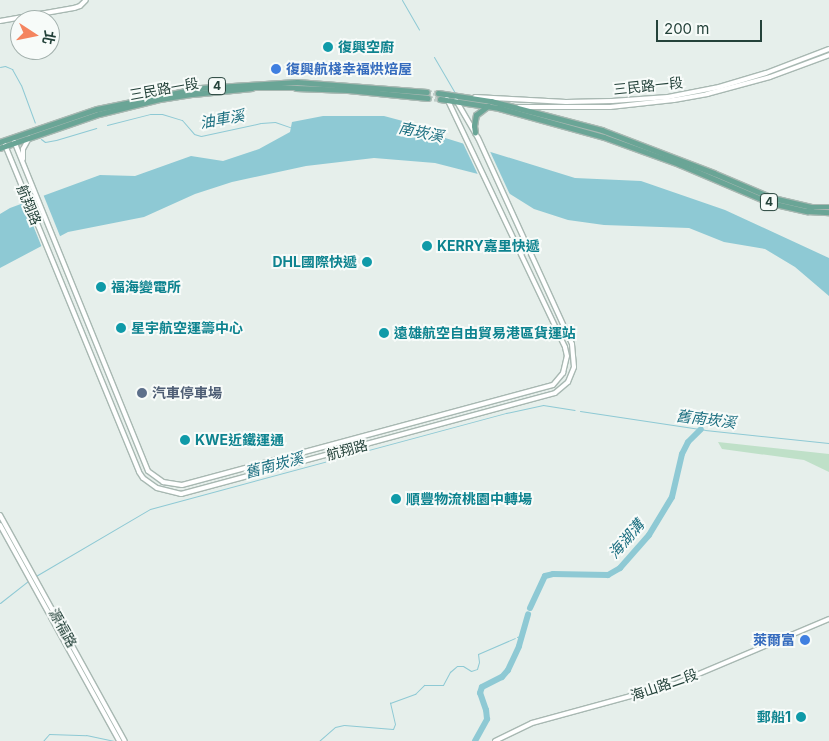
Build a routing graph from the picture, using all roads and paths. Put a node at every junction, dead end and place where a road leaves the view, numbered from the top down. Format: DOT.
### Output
graph roads {
  1 [pos="86,0"];
  2 [pos="1,20"];
  3 [pos="829,49"];
  4 [pos="829,55"];
  5 [pos="438,93"];
  6 [pos="454,95"];
  7 [pos="447,97"];
  8 [pos="440,99"];
  9 [pos="460,99"];
  10 [pos="489,106"];
  11 [pos="514,106"];
  12 [pos="475,133"];
  13 [pos="13,137"];
  14 [pos="30,138"];
  15 [pos="2,141"];
  16 [pos="15,143"];
  17 [pos="6,146"];
  18 [pos="0,148"];
  19 [pos="24,164"];
  20 [pos="829,207"];
  21 [pos="829,212"];
  22 [pos="0,515"];
  23 [pos="0,525"];
  24 [pos="829,619"];
  25 [pos="120,741"];
  26 [pos="125,741"];
  27 [pos="497,741"];
  1 -- 2 [label="street"];
  3 -- 9 [label="street, 三民路一段"];
  4 -- 11 [label="street, 三民路一段"];
  5 -- 7 [label="main road, 三民路一段 / 4"];
  6 -- 7 [label="main road, 三民路一段 / 4"];
  6 -- 9 [label="main road, 4"];
  6 -- 9 [label="street, 航翔路"];
  7 -- 8 [label="main road, 三民路一段 / 4"];
  7 -- 9 [label="main road, 三民路一段 / 4"];
  7 -- 19 [label="street, 航翔路"];
  9 -- 10 [label="main road, 4"];
  9 -- 11 [label="main road, 4"];
  9 -- 12 [label="street, 航翔路"];
  10 -- 12 [label="main road"];
  10 -- 21 [label="main road, 4"];
  11 -- 20 [label="main road, 4"];
  12 -- 17 [label="street, 航翔路"];
  13 -- 14 [label="main road, 三民路一段 / 4"];
  13 -- 15 [label="main road, 三民路一段 / 4"];
  13 -- 16 [label="street, 航翔路"];
  14 -- 16 [label="main road, 三民路一段 / 4"];
  14 -- 19 [label="street"];
  15 -- 17 [label="street, 航翔路"];
  16 -- 17 [label="main road, 三民路一段 / 4"];
  16 -- 19 [label="street, 航翔路"];
  17 -- 18 [label="main road, 三民路一段 / 4"];
  22 -- 26 [label="street, 源福路"];
  23 -- 25 [label="street, 源福路"];
  24 -- 27 [label="street, 海山路二段"];
}
